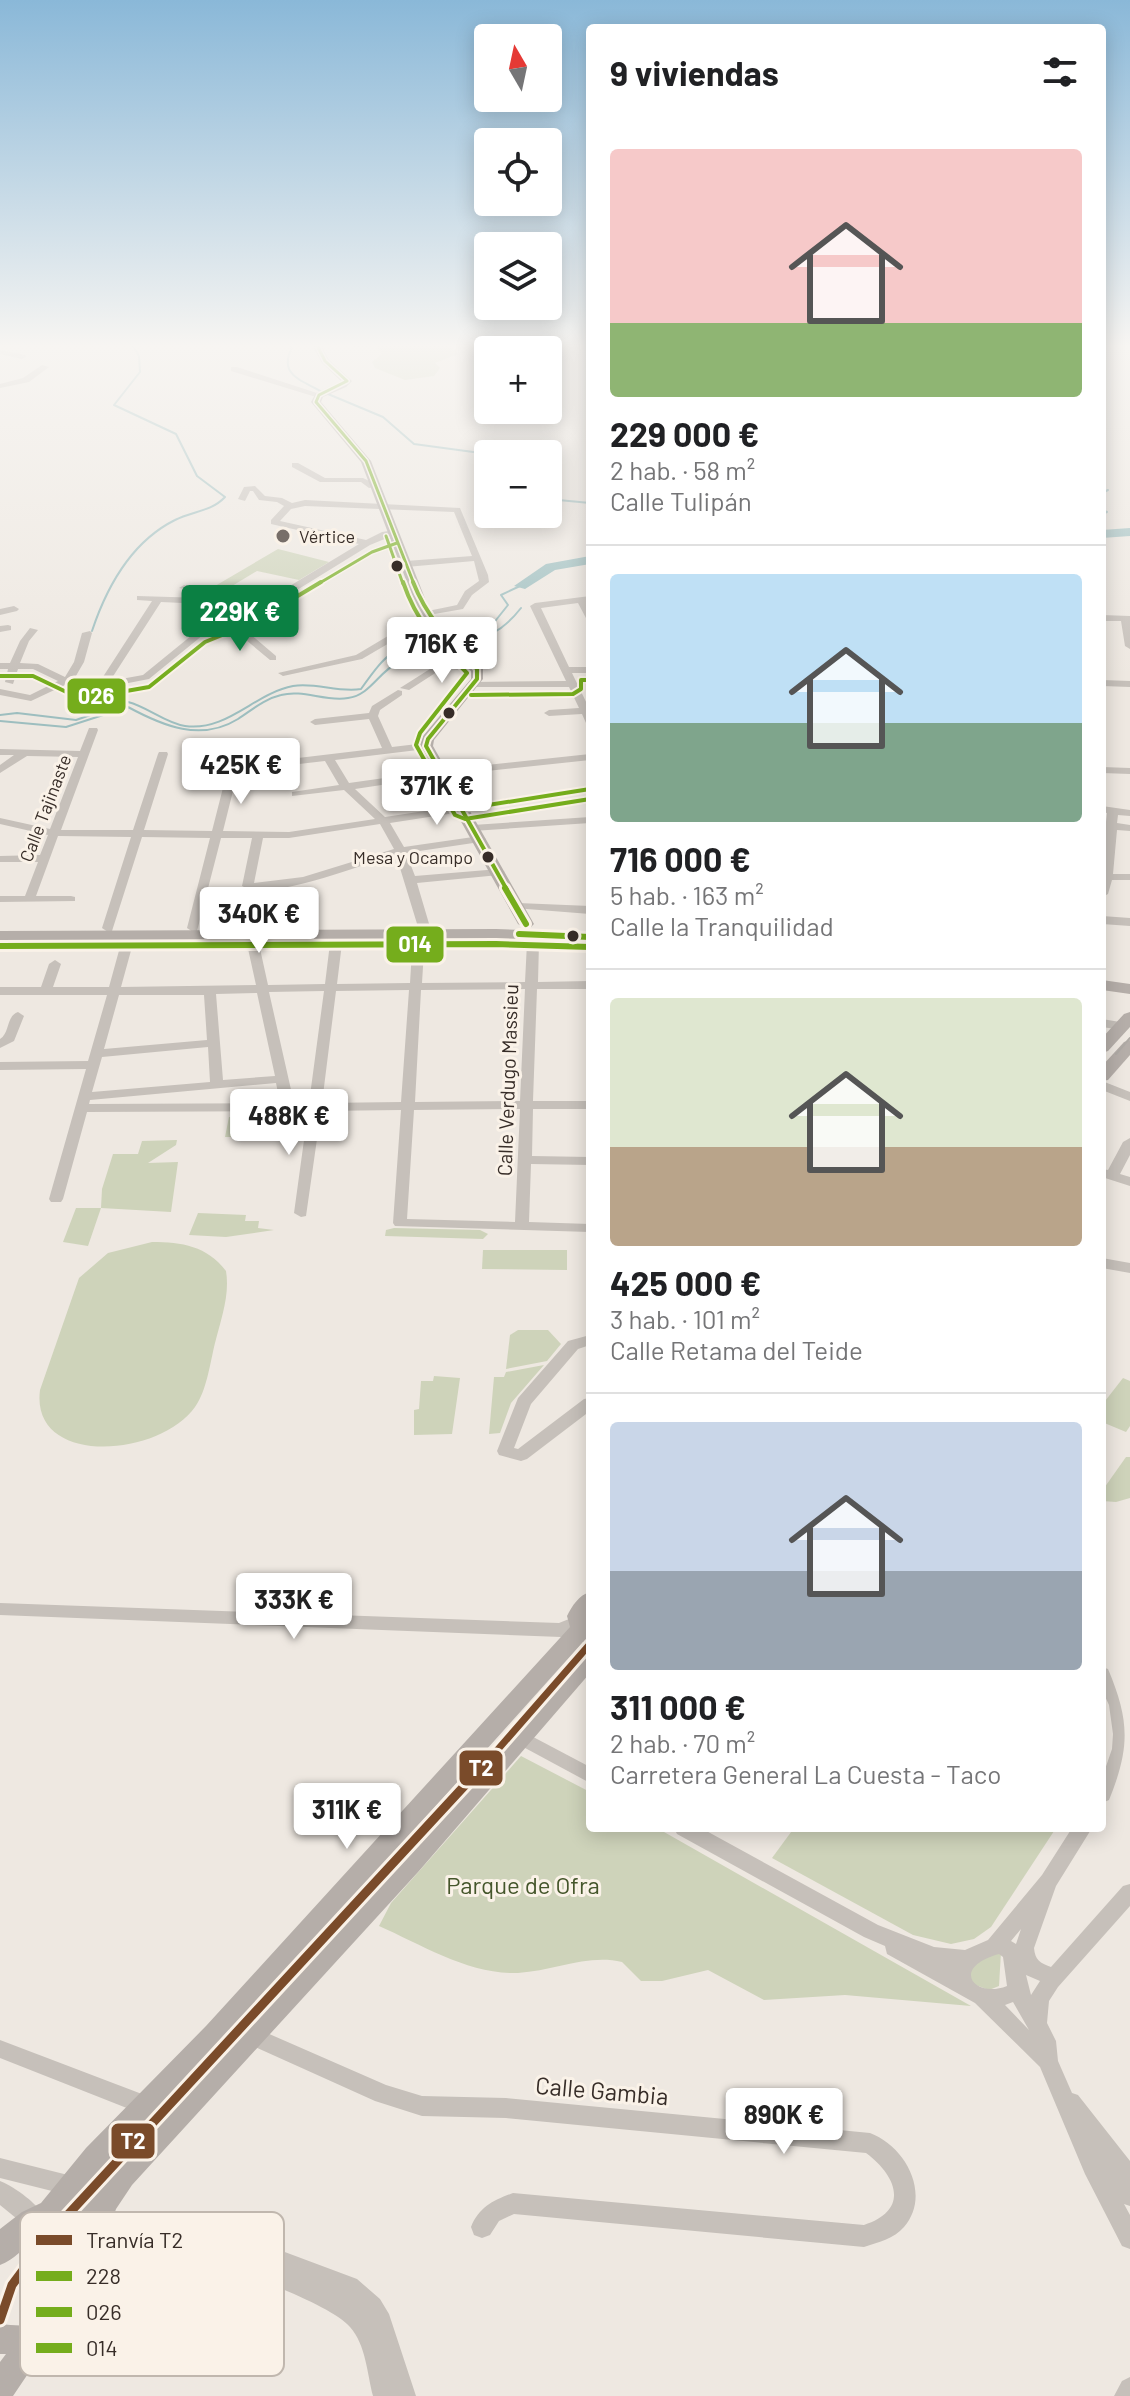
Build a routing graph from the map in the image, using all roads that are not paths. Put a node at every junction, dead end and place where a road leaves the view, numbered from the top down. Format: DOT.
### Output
graph roads {
  1 [pos="362,455"];
  2 [pos="295,465"];
  3 [pos="376,486"];
  4 [pos="242,499"];
  5 [pos="291,506"];
  6 [pos="384,507"];
  7 [pos="395,533"];
  8 [pos="367,543"];
  9 [pos="477,558"];
  10 [pos="406,564"];
  11 [pos="184,588"];
  12 [pos="140,598"];
  13 [pos="158,599"];
  14 [pos="585,600"];
  15 [pos="268,604"];
  16 [pos="14,609"];
  17 [pos="0,612"];
  18 [pos="252,612"];
  19 [pos="426,614"];
  20 [pos="1106,618"];
  21 [pos="1127,619"];
  22 [pos="229,621"];
  23 [pos="437,628"];
  24 [pos="33,630"];
  25 [pos="87,633"];
  26 [pos="1130,646"];
  27 [pos="273,658"];
  28 [pos="0,666"];
  29 [pos="14,666"];
  30 [pos="477,669"];
  31 [pos="566,670"];
  32 [pos="586,670"];
  33 [pos="283,673"];
  34 [pos="10,682"];
  35 [pos="66,683"];
  36 [pos="1106,683"];
  37 [pos="572,684"];
  38 [pos="1130,684"];
  39 [pos="471,685"];
  40 [pos="102,686"];
  41 [pos="0,692"];
  42 [pos="586,712"];
  43 [pos="549,713"];
  44 [pos="373,716"];
  45 [pos="586,716"];
  46 [pos="315,722"];
  47 [pos="93,730"];
  48 [pos="426,746"];
  49 [pos="0,752"];
  50 [pos="389,752"];
  51 [pos="24,753"];
  52 [pos="85,754"];
  53 [pos="163,754"];
  54 [pos="586,757"];
  55 [pos="329,759"];
  56 [pos="1106,768"];
  57 [pos="233,769"];
  58 [pos="1130,771"];
  59 [pos="202,772"];
  60 [pos="441,773"];
  61 [pos="0,775"];
  62 [pos="345,788"];
  63 [pos="586,790"];
  64 [pos="296,794"];
  65 [pos="463,809"];
  66 [pos="1108,810"];
  67 [pos="1130,813"];
  68 [pos="586,820"];
  69 [pos="0,821"];
  70 [pos="383,821"];
  71 [pos="1106,825"];
  72 [pos="1130,828"];
  73 [pos="55,833"];
  74 [pos="476,833"];
  75 [pos="137,834"];
  76 [pos="216,834"];
  77 [pos="258,835"];
  78 [pos="398,851"];
  79 [pos="45,858"];
  80 [pos="0,859"];
  81 [pos="499,872"];
  82 [pos="1106,877"];
  83 [pos="1130,877"];
  84 [pos="410,880"];
  85 [pos="0,899"];
  86 [pos="29,899"];
  87 [pos="71,899"];
  88 [pos="518,906"];
  89 [pos="586,910"];
  90 [pos="1106,920"];
  91 [pos="1130,922"];
  92 [pos="108,928"];
  93 [pos="193,928"];
  94 [pos="0,929"];
  95 [pos="586,929"];
  96 [pos="422,930"];
  97 [pos="527,930"];
  98 [pos="251,935"];
  99 [pos="337,935"];
  100 [pos="0,936"];
  101 [pos="129,936"];
  102 [pos="586,937"];
  103 [pos="55,964"];
  104 [pos="1106,978"];
  105 [pos="530,985"];
  106 [pos="586,985"];
  107 [pos="1106,985"];
  108 [pos="1129,985"];
  109 [pos="416,986"];
  110 [pos="329,987"];
  111 [pos="264,989"];
  112 [pos="46,990"];
  113 [pos="0,991"];
  114 [pos="114,991"];
  115 [pos="210,991"];
  116 [pos="18,1016"];
  117 [pos="1127,1022"];
  118 [pos="1106,1023"];
  119 [pos="213,1043"];
  120 [pos="0,1044"];
  121 [pos="1106,1044"];
  122 [pos="1130,1045"];
  123 [pos="94,1060"];
  124 [pos="0,1066"];
  125 [pos="1106,1072"];
  126 [pos="282,1079"];
  127 [pos="217,1085"];
  128 [pos="1106,1087"];
  129 [pos="1130,1097"];
  130 [pos="83,1103"];
  131 [pos="528,1105"];
  132 [pos="586,1105"];
  133 [pos="410,1106"];
  134 [pos="288,1107"];
  135 [pos="314,1107"];
  136 [pos="1130,1142"];
  137 [pos="525,1160"];
  138 [pos="586,1161"];
  139 [pos="1107,1174"];
  140 [pos="1130,1182"];
  141 [pos="56,1199"];
  142 [pos="301,1213"];
  143 [pos="522,1227"];
  144 [pos="586,1228"];
  145 [pos="1106,1264"];
  146 [pos="1130,1268"];
  147 [pos="586,1341"];
  148 [pos="586,1406"];
  149 [pos="586,1604"];
  150 [pos="0,1609"];
  151 [pos="583,1629"];
  152 [pos="586,1663"];
  153 [pos="1106,1681"];
  154 [pos="520,1737"];
  155 [pos="586,1774"];
  156 [pos="1106,1787"];
  157 [pos="691,1832"];
  158 [pos="1080,1832"];
  159 [pos="1049,1881"];
  160 [pos="1130,1892"];
  161 [pos="871,1931"];
  162 [pos="964,1958"];
  163 [pos="1012,1970"];
  164 [pos="1052,1974"];
  165 [pos="974,1993"];
  166 [pos="1037,2023"];
  167 [pos="251,2035"];
  168 [pos="0,2049"];
  169 [pos="1048,2061"];
  170 [pos="1065,2095"];
  171 [pos="147,2106"];
  172 [pos="1074,2121"];
  173 [pos="1095,2135"];
  174 [pos="0,2168"];
  175 [pos="1130,2176"];
  176 [pos="72,2186"];
  177 [pos="0,2191"];
  178 [pos="1130,2196"];
  179 [pos="36,2212"];
  180 [pos="47,2212"];
  181 [pos="61,2212"];
  182 [pos="80,2212"];
  183 [pos="105,2212"];
  184 [pos="1130,2222"];
  185 [pos="482,2227"];
  186 [pos="20,2228"];
  187 [pos="1130,2238"];
  188 [pos="0,2251"];
  189 [pos="284,2263"];
  190 [pos="284,2281"];
  191 [pos="0,2339"];
  192 [pos="20,2342"];
  193 [pos="20,2360"];
  194 [pos="0,2388"];
  195 [pos="1130,2389"];
  196 [pos="385,2396"];
  197 [pos="404,2396"];
  198 [pos="1126,2396"];
  1 -- 3 [label="main road"];
  2 -- 3 [label="street"];
  3 -- 6 [label="main road"];
  4 -- 5 [label="street"];
  5 -- 6 [label="street"];
  5 -- 8 [label="street"];
  6 -- 7 [label="main road"];
  6 -- 9 [label="street"];
  7 -- 8 [label="street"];
  7 -- 10 [label="main road"];
  8 -- 15 [label="street"];
  9 -- 10 [label="street"];
  9 -- 19 [label="street"];
  10 -- 19 [label="main road"];
  11 -- 15 [label="street"];
  12 -- 13 [label="street"];
  13 -- 18 [label="street"];
  13 -- 40 [label="street"];
  14 -- 31 [label="street"];
  15 -- 18 [label="street"];
  16 -- 17 [label="street"];
  18 -- 22 [label="street"];
  19 -- 23 [label="main road"];
  20 -- 21 [label="street"];
  21 -- 26 [label="street"];
  22 -- 27 [label="street"];
  22 -- 40 [label="street"];
  23 -- 30 [label="main road"];
  23 -- 33 [label="street"];
  24 -- 29 [label="street"];
  25 -- 35 [label="street"];
  28 -- 29 [label="street"];
  29 -- 34 [label="street"];
  29 -- 35 [label="street"];
  30 -- 39 [label="main road"];
  30 -- 44 [label="street"];
  31 -- 32 [label="street"];
  31 -- 37 [label="street"];
  35 -- 40 [label="street"];
  35 -- 41 [label="street"];
  36 -- 38 [label="street"];
  37 -- 39 [label="street"];
  37 -- 42 [label="street"];
  39 -- 48 [label="main road"];
  43 -- 45 [label="street"];
  44 -- 46 [label="street"];
  44 -- 50 [label="street"];
  47 -- 52 [label="street, Calle Tajinaste"];
  48 -- 50 [label="street"];
  48 -- 60 [label="main road"];
  49 -- 51 [label="street"];
  50 -- 55 [label="street"];
  51 -- 52 [label="street"];
  51 -- 61 [label="street"];
  52 -- 73 [label="street, Calle Tajinaste"];
  53 -- 75 [label="street"];
  54 -- 60 [label="street"];
  55 -- 57 [label="street"];
  55 -- 62 [label="street"];
  56 -- 58 [label="street"];
  57 -- 59 [label="street"];
  57 -- 76 [label="street"];
  60 -- 62 [label="street"];
  60 -- 65 [label="main road"];
  62 -- 64 [label="street"];
  62 -- 70 [label="street"];
  63 -- 65 [label="street"];
  65 -- 70 [label="street"];
  65 -- 74 [label="main road"];
  66 -- 67 [label="street"];
  66 -- 71 [label="street"];
  68 -- 74 [label="street"];
  69 -- 73 [label="street"];
  70 -- 77 [label="street"];
  70 -- 78 [label="street"];
  71 -- 72 [label="street"];
  73 -- 75 [label="street"];
  73 -- 79 [label="street, Calle Tajinaste"];
  74 -- 78 [label="street"];
  74 -- 81 [label="main road"];
  75 -- 76 [label="street"];
  75 -- 92 [label="street"];
  76 -- 77 [label="street"];
  76 -- 93 [label="street"];
  77 -- 78 [label="street"];
  78 -- 84 [label="street"];
  79 -- 80 [label="street"];
  79 -- 86 [label="street, Calle Tajinaste"];
  81 -- 84 [label="street"];
  81 -- 88 [label="main road"];
  82 -- 83 [label="street"];
  84 -- 96 [label="street"];
  85 -- 86 [label="street"];
  86 -- 87 [label="street"];
  88 -- 89 [label="street"];
  88 -- 97 [label="main road"];
  90 -- 91 [label="street"];
  92 -- 93 [label="main road"];
  92 -- 94 [label="main road"];
  93 -- 96 [label="main road"];
  95 -- 97 [label="main road"];
  96 -- 97 [label="main road"];
  96 -- 99 [label="main road"];
  96 -- 109 [label="street"];
  97 -- 102 [label="main road"];
  97 -- 105 [label="street, Calle Verdugo Massieu"];
  98 -- 99 [label="main road"];
  98 -- 101 [label="main road"];
  98 -- 111 [label="street"];
  99 -- 110 [label="street"];
  100 -- 101 [label="main road"];
  101 -- 114 [label="street"];
  103 -- 112 [label="street"];
  104 -- 108 [label="main road"];
  105 -- 106 [label="street"];
  105 -- 109 [label="street"];
  105 -- 131 [label="street, Calle Verdugo Massieu"];
  107 -- 108 [label="main road"];
  109 -- 110 [label="street"];
  109 -- 133 [label="street"];
  110 -- 111 [label="street"];
  110 -- 135 [label="street"];
  111 -- 115 [label="street"];
  111 -- 126 [label="street"];
  112 -- 113 [label="street"];
  112 -- 114 [label="street"];
  114 -- 115 [label="street"];
  114 -- 123 [label="street"];
  115 -- 119 [label="street"];
  116 -- 120 [label="street"];
  117 -- 118 [label="street"];
  117 -- 121 [label="main road"];
  119 -- 123 [label="street"];
  119 -- 127 [label="street"];
  122 -- 125 [label="main road"];
  123 -- 124 [label="street"];
  123 -- 130 [label="street"];
  126 -- 127 [label="street"];
  126 -- 134 [label="street"];
  127 -- 130 [label="street"];
  128 -- 129 [label="street"];
  130 -- 134 [label="street"];
  130 -- 141 [label="street"];
  131 -- 132 [label="street"];
  131 -- 133 [label="street"];
  131 -- 137 [label="street, Calle Verdugo Massieu"];
  133 -- 135 [label="street"];
  133 -- 143 [label="street"];
  134 -- 135 [label="street"];
  135 -- 142 [label="street"];
  136 -- 139 [label="street"];
  137 -- 138 [label="street"];
  137 -- 143 [label="street, Calle Verdugo Massieu"];
  139 -- 140 [label="street"];
  143 -- 144 [label="street"];
  145 -- 146 [label="street"];
  147 -- 148 [label="street"];
  149 -- 151 [label="main road"];
  150 -- 151 [label="street"];
  151 -- 171 [label="main road"];
  152 -- 154 [label="main road"];
  153 -- 156 [label="street"];
  154 -- 155 [label="street"];
  154 -- 167 [label="main road"];
  157 -- 161 [label="street"];
  158 -- 159 [label="street"];
  159 -- 163 [label="street"];
  159 -- 164 [label="street"];
  160 -- 164 [label="street"];
  161 -- 162 [label="street"];
  161 -- 165 [label="street"];
  162 -- 163 [label="street"];
  162 -- 165 [label="street"];
  163 -- 164 [label="street"];
  163 -- 165 [label="street"];
  163 -- 166 [label="street"];
  164 -- 166 [label="street"];
  165 -- 169 [label="street"];
  166 -- 169 [label="street"];
  167 -- 183 [label="main road"];
  167 -- 185 [label="street, Calle Gambia"];
  168 -- 171 [label="street"];
  169 -- 170 [label="street"];
  170 -- 172 [label="street"];
  170 -- 173 [label="street"];
  171 -- 176 [label="main road"];
  172 -- 184 [label="street"];
  172 -- 187 [label="street"];
  173 -- 175 [label="street"];
  173 -- 178 [label="street"];
  174 -- 176 [label="street"];
  176 -- 180 [label="main road"];
  177 -- 179 [label="street"];
  181 -- 182 [label="main road"];
  186 -- 188 [label="main road"];
  189 -- 197 [label="street"];
  190 -- 196 [label="street"];
  191 -- 192 [label="main road"];
  193 -- 194 [label="main road"];
  195 -- 198 [label="street"];
}
